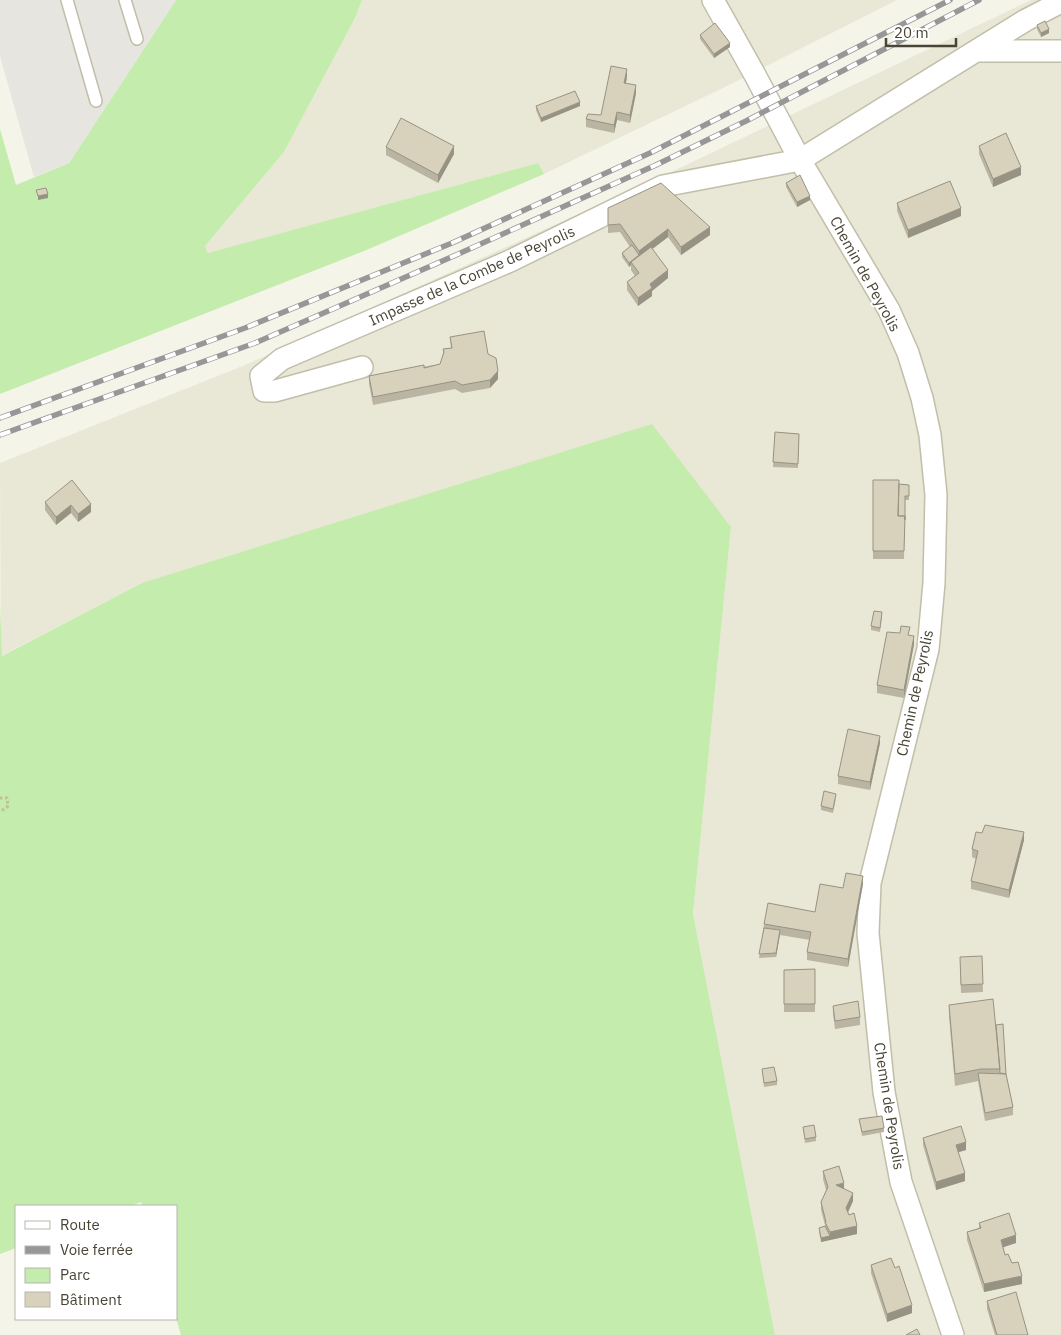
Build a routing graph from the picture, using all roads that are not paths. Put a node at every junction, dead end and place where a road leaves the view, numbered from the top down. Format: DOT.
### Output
graph roads {
  1 [pos="67,0"];
  2 [pos="125,0"];
  3 [pos="713,0"];
  4 [pos="1061,2"];
  5 [pos="137,39"];
  6 [pos="978,51"];
  7 [pos="1060,52"];
  8 [pos="96,101"];
  9 [pos="800,160"];
  10 [pos="362,367"];
  11 [pos="953,1335"];
  1 -- 8 [label="lane"];
  2 -- 5 [label="lane"];
  3 -- 9 [label="street, Chemin de Peyrolis"];
  4 -- 6 [label="street"];
  6 -- 7 [label="street"];
  6 -- 9 [label="street"];
  9 -- 10 [label="street, Impasse de la Combe de Peyrolis"];
  9 -- 11 [label="street, Chemin de Peyrolis"];
}
